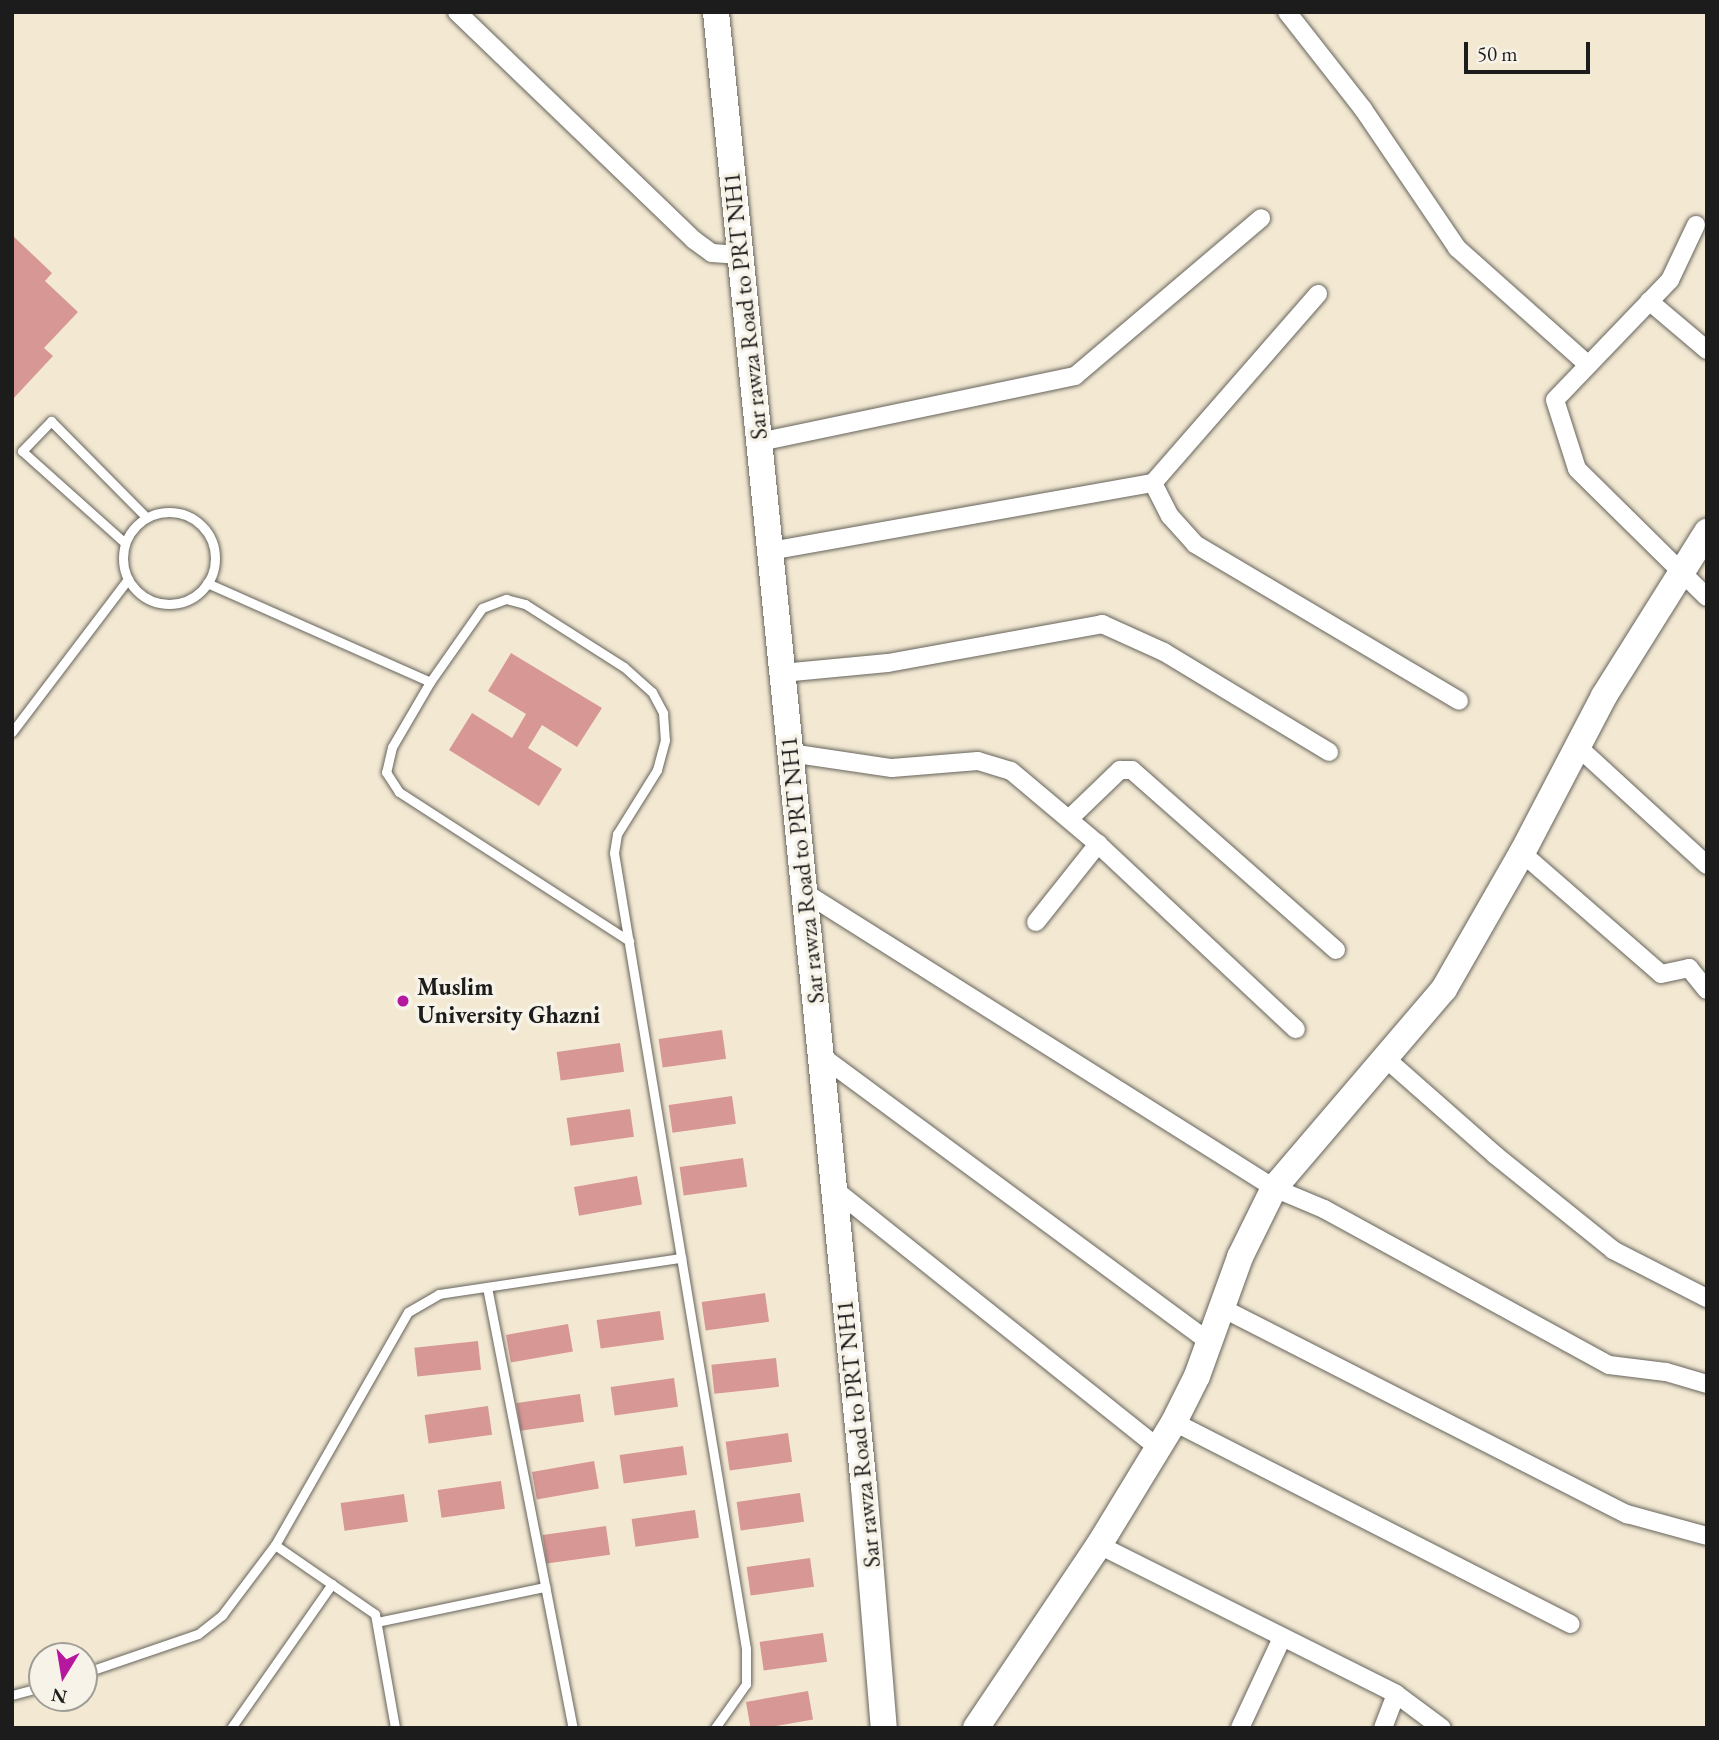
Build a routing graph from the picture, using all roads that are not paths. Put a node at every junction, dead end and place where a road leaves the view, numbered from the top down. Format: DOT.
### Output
graph roads {
  1 [pos="457,12"];
  2 [pos="716,12"];
  3 [pos="1287,12"];
  4 [pos="1261,218"];
  5 [pos="1696,225"];
  6 [pos="740,255"];
  7 [pos="1318,294"];
  8 [pos="1649,300"];
  9 [pos="1707,350"];
  10 [pos="1587,364"];
  11 [pos="759,442"];
  12 [pos="1153,483"];
  13 [pos="146,517"];
  14 [pos="1707,533"];
  15 [pos="125,543"];
  16 [pos="770,551"];
  17 [pos="1681,571"];
  18 [pos="128,579"];
  19 [pos="208,583"];
  20 [pos="1707,597"];
  21 [pos="782,673"];
  22 [pos="430,682"];
  23 [pos="1459,701"];
  24 [pos="12,732"];
  25 [pos="1577,747"];
  26 [pos="1329,752"];
  27 [pos="790,753"];
  28 [pos="1069,819"];
  29 [pos="1098,844"];
  30 [pos="1522,853"];
  31 [pos="1707,865"];
  32 [pos="804,892"];
  33 [pos="1035,922"];
  34 [pos="629,941"];
  35 [pos="1336,950"];
  36 [pos="1707,990"];
  37 [pos="1296,1029"];
  38 [pos="820,1055"];
  39 [pos="1384,1057"];
  40 [pos="1274,1188"];
  41 [pos="834,1189"];
  42 [pos="681,1258"];
  43 [pos="487,1287"];
  44 [pos="1707,1298"];
  45 [pos="1220,1307"];
  46 [pos="1208,1341"];
  47 [pos="1707,1384"];
  48 [pos="1174,1422"];
  49 [pos="1158,1448"];
  50 [pos="1707,1536"];
  51 [pos="275,1545"];
  52 [pos="1099,1545"];
  53 [pos="332,1584"];
  54 [pos="545,1587"];
  55 [pos="377,1622"];
  56 [pos="1571,1624"];
  57 [pos="1282,1637"];
  58 [pos="98,1668"];
  59 [pos="1395,1695"];
  60 [pos="232,1728"];
  61 [pos="396,1728"];
  62 [pos="573,1728"];
  63 [pos="715,1728"];
  64 [pos="884,1728"];
  65 [pos="976,1728"];
  66 [pos="1240,1728"];
  67 [pos="1382,1728"];
  68 [pos="1442,1728"];
  1 -- 6 [label="street"];
  2 -- 6 [label="main road, Sar rawza Road to PRT NH1"];
  3 -- 10 [label="street"];
  4 -- 11 [label="street"];
  5 -- 8 [label="street"];
  6 -- 11 [label="main road, Sar rawza Road to PRT NH1"];
  7 -- 12 [label="street"];
  8 -- 9 [label="street"];
  8 -- 10 [label="street"];
  10 -- 17 [label="street"];
  11 -- 16 [label="main road, Sar rawza Road to PRT NH1"];
  12 -- 16 [label="street"];
  12 -- 23 [label="street"];
  13 -- 15 [label="lane"];
  13 -- 15 [label="lane"];
  13 -- 19 [label="lane"];
  14 -- 17 [label="main road"];
  15 -- 18 [label="lane"];
  16 -- 21 [label="main road, Sar rawza Road to PRT NH1"];
  17 -- 20 [label="street"];
  17 -- 25 [label="main road"];
  18 -- 19 [label="lane"];
  18 -- 24 [label="lane"];
  19 -- 22 [label="lane"];
  21 -- 26 [label="street"];
  21 -- 27 [label="main road, Sar rawza Road to PRT NH1"];
  22 -- 34 [label="lane"];
  22 -- 34 [label="lane"];
  25 -- 30 [label="main road"];
  25 -- 31 [label="street"];
  27 -- 28 [label="street"];
  27 -- 32 [label="main road, Sar rawza Road to PRT NH1"];
  28 -- 29 [label="street"];
  28 -- 35 [label="street"];
  29 -- 33 [label="street"];
  29 -- 37 [label="street"];
  30 -- 36 [label="street"];
  30 -- 39 [label="main road"];
  32 -- 38 [label="main road, Sar rawza Road to PRT NH1"];
  32 -- 40 [label="street"];
  34 -- 42 [label="lane"];
  38 -- 41 [label="main road, Sar rawza Road to PRT NH1"];
  38 -- 46 [label="street"];
  39 -- 40 [label="main road"];
  39 -- 44 [label="street"];
  40 -- 45 [label="main road"];
  40 -- 47 [label="street"];
  41 -- 49 [label="street"];
  41 -- 64 [label="main road, Sar rawza Road to PRT NH1"];
  42 -- 43 [label="lane"];
  42 -- 63 [label="lane"];
  43 -- 51 [label="lane"];
  43 -- 54 [label="lane"];
  45 -- 46 [label="main road"];
  45 -- 50 [label="street"];
  46 -- 48 [label="main road"];
  48 -- 49 [label="main road"];
  48 -- 56 [label="street"];
  49 -- 52 [label="main road"];
  51 -- 53 [label="lane"];
  51 -- 58 [label="lane"];
  52 -- 57 [label="street"];
  52 -- 65 [label="main road"];
  53 -- 55 [label="lane"];
  53 -- 60 [label="lane"];
  54 -- 55 [label="lane"];
  54 -- 62 [label="lane"];
  55 -- 61 [label="lane"];
  57 -- 59 [label="street"];
  57 -- 66 [label="street"];
  59 -- 67 [label="street"];
  59 -- 68 [label="street"];
}
